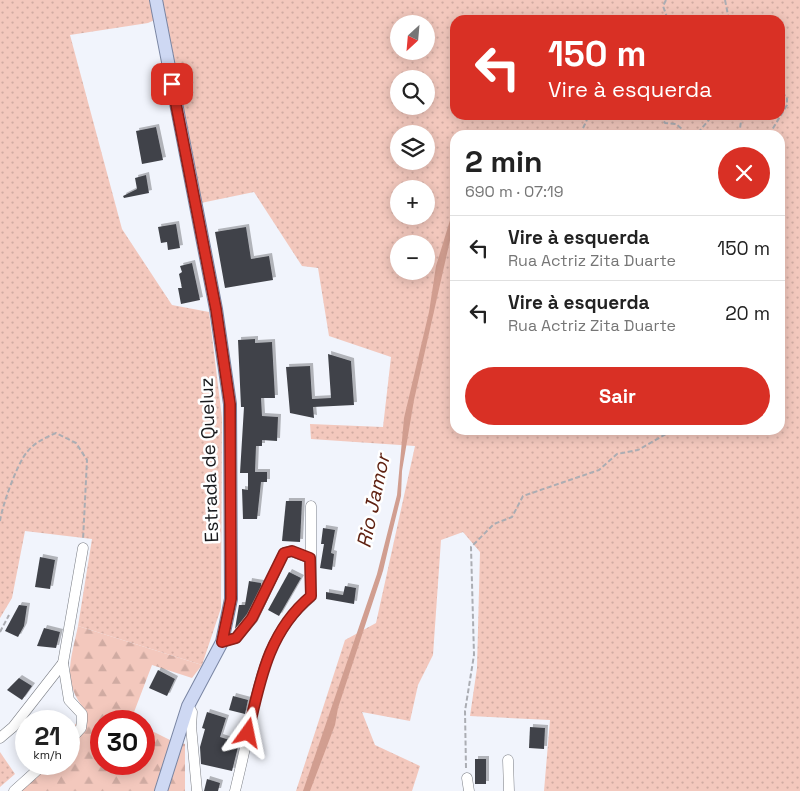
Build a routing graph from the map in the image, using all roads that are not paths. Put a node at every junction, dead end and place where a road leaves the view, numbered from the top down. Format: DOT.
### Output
graph roads {
  1 [pos="156,0"];
  2 [pos="311,506"];
  3 [pos="83,548"];
  4 [pos="310,558"];
  5 [pos="222,642"];
  6 [pos="63,663"];
  7 [pos="188,706"];
  8 [pos="78,710"];
  9 [pos="80,712"];
  10 [pos="80,729"];
  11 [pos="0,738"];
  12 [pos="508,760"];
  13 [pos="32,775"];
  14 [pos="467,778"];
  15 [pos="14,791"];
  16 [pos="160,791"];
  17 [pos="197,791"];
  18 [pos="235,791"];
  19 [pos="469,791"];
  20 [pos="510,791"];
  1 -- 5 [label="main road, Estrada de Queluz"];
  2 -- 4 [label="street"];
  3 -- 6 [label="street"];
  4 -- 5 [label="street"];
  4 -- 18 [label="street"];
  5 -- 7 [label="main road, Estrada de Queluz"];
  6 -- 8 [label="street"];
  6 -- 11 [label="street"];
  7 -- 16 [label="main road, Estrada de Queluz"];
  7 -- 17 [label="street"];
  9 -- 10 [label="street"];
  12 -- 20 [label="street"];
  13 -- 15 [label="street"];
  14 -- 19 [label="street"];
}
